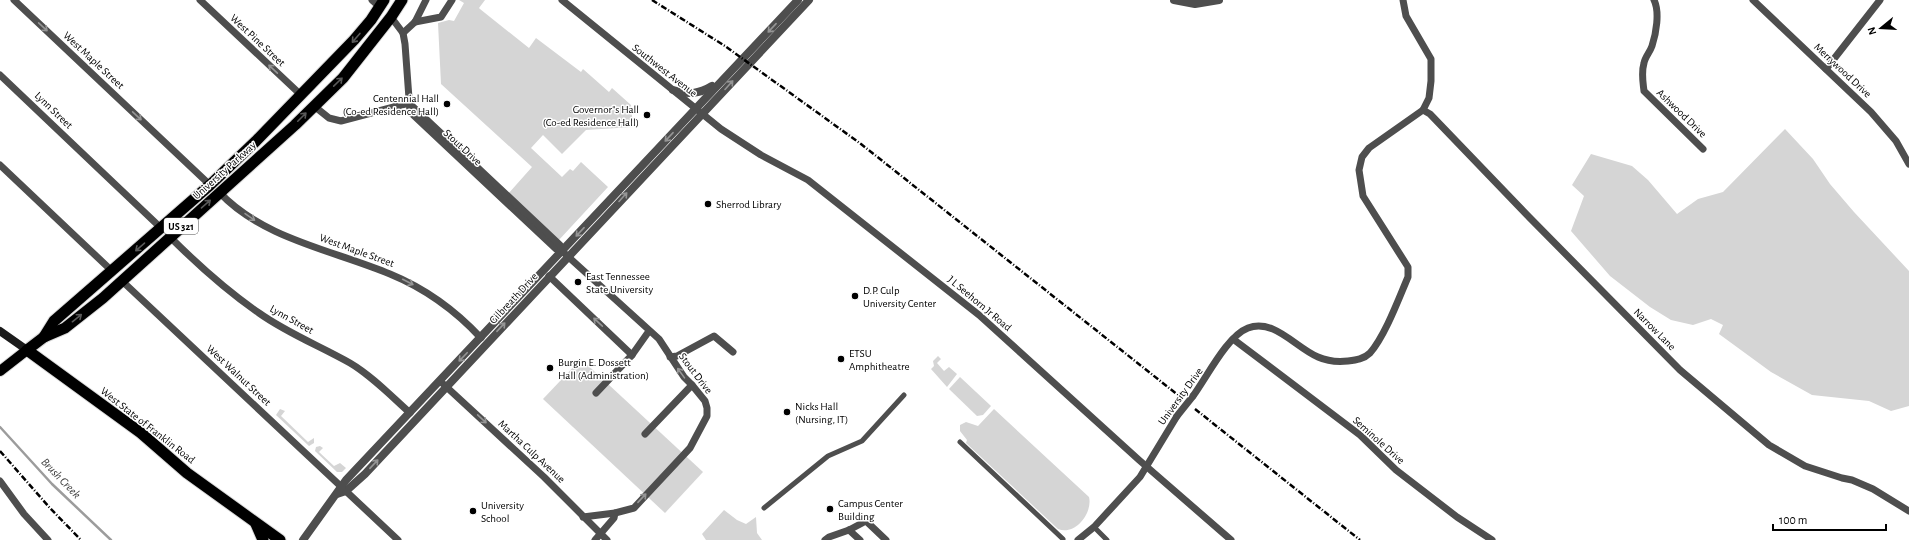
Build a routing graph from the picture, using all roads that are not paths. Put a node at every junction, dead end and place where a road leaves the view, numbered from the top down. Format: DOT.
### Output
graph roads {
  1 [pos="14,0"];
  2 [pos="200,0"];
  3 [pos="402,0"];
  4 [pos="426,0"];
  5 [pos="452,0"];
  6 [pos="562,0"];
  7 [pos="798,0"];
  8 [pos="809,0"];
  9 [pos="1174,0"];
  10 [pos="1219,0"];
  11 [pos="1403,0"];
  12 [pos="1654,0"];
  13 [pos="1753,0"];
  14 [pos="1880,0"];
  15 [pos="379,2"];
  16 [pos="391,17"];
  17 [pos="415,22"];
  18 [pos="403,33"];
  19 [pos="1826,69"];
  20 [pos="0,75"];
  21 [pos="719,82"];
  22 [pos="673,90"];
  23 [pos="301,95"];
  24 [pos="409,103"];
  25 [pos="314,106"];
  26 [pos="1423,110"];
  27 [pos="699,111"];
  28 [pos="1703,149"];
  29 [pos="1909,164"];
  30 [pos="0,165"];
  31 [pos="210,185"];
  32 [pos="219,192"];
  33 [pos="165,232"];
  34 [pos="565,254"];
  35 [pos="112,271"];
  36 [pos="549,276"];
  37 [pos="121,280"];
  38 [pos="0,331"];
  39 [pos="649,331"];
  40 [pos="44,337"];
  41 [pos="481,338"];
  42 [pos="1232,339"];
  43 [pos="27,350"];
  44 [pos="733,352"];
  45 [pos="632,355"];
  46 [pos="670,357"];
  47 [pos="0,371"];
  48 [pos="443,384"];
  49 [pos="692,385"];
  50 [pos="596,393"];
  51 [pos="904,395"];
  52 [pos="410,414"];
  53 [pos="645,434"];
  54 [pos="960,442"];
  55 [pos="1147,467"];
  56 [pos="0,481"];
  57 [pos="344,488"];
  58 [pos="764,508"];
  59 [pos="1909,511"];
  60 [pos="616,513"];
  61 [pos="583,517"];
  62 [pos="255,523"];
  63 [pos="1094,527"];
  64 [pos="849,530"];
  65 [pos="600,534"];
  66 [pos="1063,539"];
  67 [pos="48,540"];
  68 [pos="263,540"];
  69 [pos="280,540"];
  70 [pos="303,540"];
  71 [pos="398,540"];
  72 [pos="594,540"];
  73 [pos="607,540"];
  74 [pos="825,540"];
  75 [pos="860,540"];
  76 [pos="886,540"];
  77 [pos="1078,540"];
  78 [pos="1107,540"];
  79 [pos="1231,540"];
  80 [pos="1492,540"];
  1 -- 31 [label="street, West Maple Street, one-way"];
  23 -- 2 [label="street, West Pine Street, one-way"];
  3 -- 16 [label="highway, University Parkway / US 321"];
  4 -- 17 [label="street"];
  5 -- 17 [label="street"];
  6 -- 22 [label="street, Southwest Avenue"];
  7 -- 21 [label="street, Southwest Avenue, one-way"];
  27 -- 8 [label="street, one-way"];
  9 -- 10 [label="street"];
  11 -- 26 [label="street"];
  12 -- 28 [label="street, Ashwood Drive"];
  13 -- 19 [label="street, Merrywood Drive"];
  14 -- 19 [label="street"];
  15 -- 16 [label="highway"];
  15 -- 23 [label="highway, University Parkway / US 321, one-way"];
  16 -- 18 [label="street"];
  25 -- 16 [label="highway, University Parkway / US 321, one-way"];
  17 -- 18 [label="street"];
  18 -- 24 [label="street"];
  19 -- 29 [label="street, Merrywood Drive"];
  20 -- 33 [label="street, Lynn Street"];
  21 -- 22 [label="street"];
  21 -- 27 [label="street, Southwest Avenue"];
  22 -- 27 [label="street, Southwest Avenue"];
  23 -- 25 [label="highway"];
  23 -- 31 [label="highway, University Parkway / US 321"];
  24 -- 25 [label="street"];
  24 -- 34 [label="street, Stout Drive"];
  32 -- 25 [label="highway, University Parkway / US 321, one-way"];
  26 -- 42 [label="street"];
  26 -- 59 [label="street, Narrow Lane"];
  27 -- 34 [label="street, Gilbreath Drive"];
  27 -- 55 [label="street, J L Seehorn Jr Road"];
  30 -- 35 [label="street"];
  31 -- 33 [label="highway, University Parkway / US 321"];
  33 -- 32 [label="highway, University Parkway / US 321, one-way"];
  32 -- 41 [label="street, West Maple Street, one-way"];
  33 -- 35 [label="highway, University Parkway / US 321, one-way"];
  33 -- 37 [label="highway, University Parkway / US 321"];
  33 -- 52 [label="street, Lynn Street"];
  34 -- 36 [label="street, Gilbreath Drive"];
  34 -- 39 [label="street, Stout Drive"];
  34 -- 41 [label="street, Gilbreath Drive"];
  35 -- 40 [label="highway, University Parkway / US 321"];
  45 -- 36 [label="street, one-way"];
  48 -- 36 [label="street, Gilbreath Drive, one-way"];
  40 -- 37 [label="highway, University Parkway / US 321, one-way"];
  37 -- 57 [label="street, West Walnut Street"];
  38 -- 43 [label="main road, West State of Franklin Road"];
  39 -- 45 [label="street"];
  39 -- 46 [label="street, Stout Drive"];
  40 -- 43 [label="highway, University Parkway / US 321"];
  41 -- 48 [label="street, Gilbreath Drive, one-way"];
  42 -- 55 [label="street, University Drive, bridge"];
  42 -- 80 [label="street, Seminole Drive"];
  43 -- 47 [label="main road, University Parkway"];
  43 -- 62 [label="highway, West State of Franklin Road"];
  44 -- 46 [label="street"];
  45 -- 50 [label="street"];
  49 -- 46 [label="street, Stout Drive, one-way"];
  48 -- 52 [label="street, Gilbreath Drive"];
  57 -- 48 [label="street, Gilbreath Drive, one-way"];
  48 -- 61 [label="street, Martha Culp Avenue, one-way"];
  49 -- 53 [label="street"];
  60 -- 49 [label="street, Stout Drive, one-way"];
  51 -- 58 [label="street"];
  52 -- 57 [label="street, Gilbreath Drive"];
  54 -- 66 [label="street"];
  55 -- 63 [label="street, University Drive"];
  55 -- 79 [label="street, J L Seehorn Jr Road"];
  56 -- 67 [label="street"];
  57 -- 70 [label="street, Gilbreath Drive"];
  57 -- 71 [label="street, West Walnut Street"];
  60 -- 61 [label="street, Stout Drive"];
  60 -- 65 [label="street"];
  61 -- 65 [label="street, Martha Culp Avenue"];
  62 -- 68 [label="highway"];
  62 -- 69 [label="highway, West State of Franklin Road"];
  63 -- 77 [label="street, University Drive"];
  63 -- 78 [label="street"];
  64 -- 74 [label="street"];
  64 -- 75 [label="street"];
  64 -- 76 [label="street"];
  65 -- 72 [label="street"];
  65 -- 73 [label="street, Martha Culp Avenue"];
}
